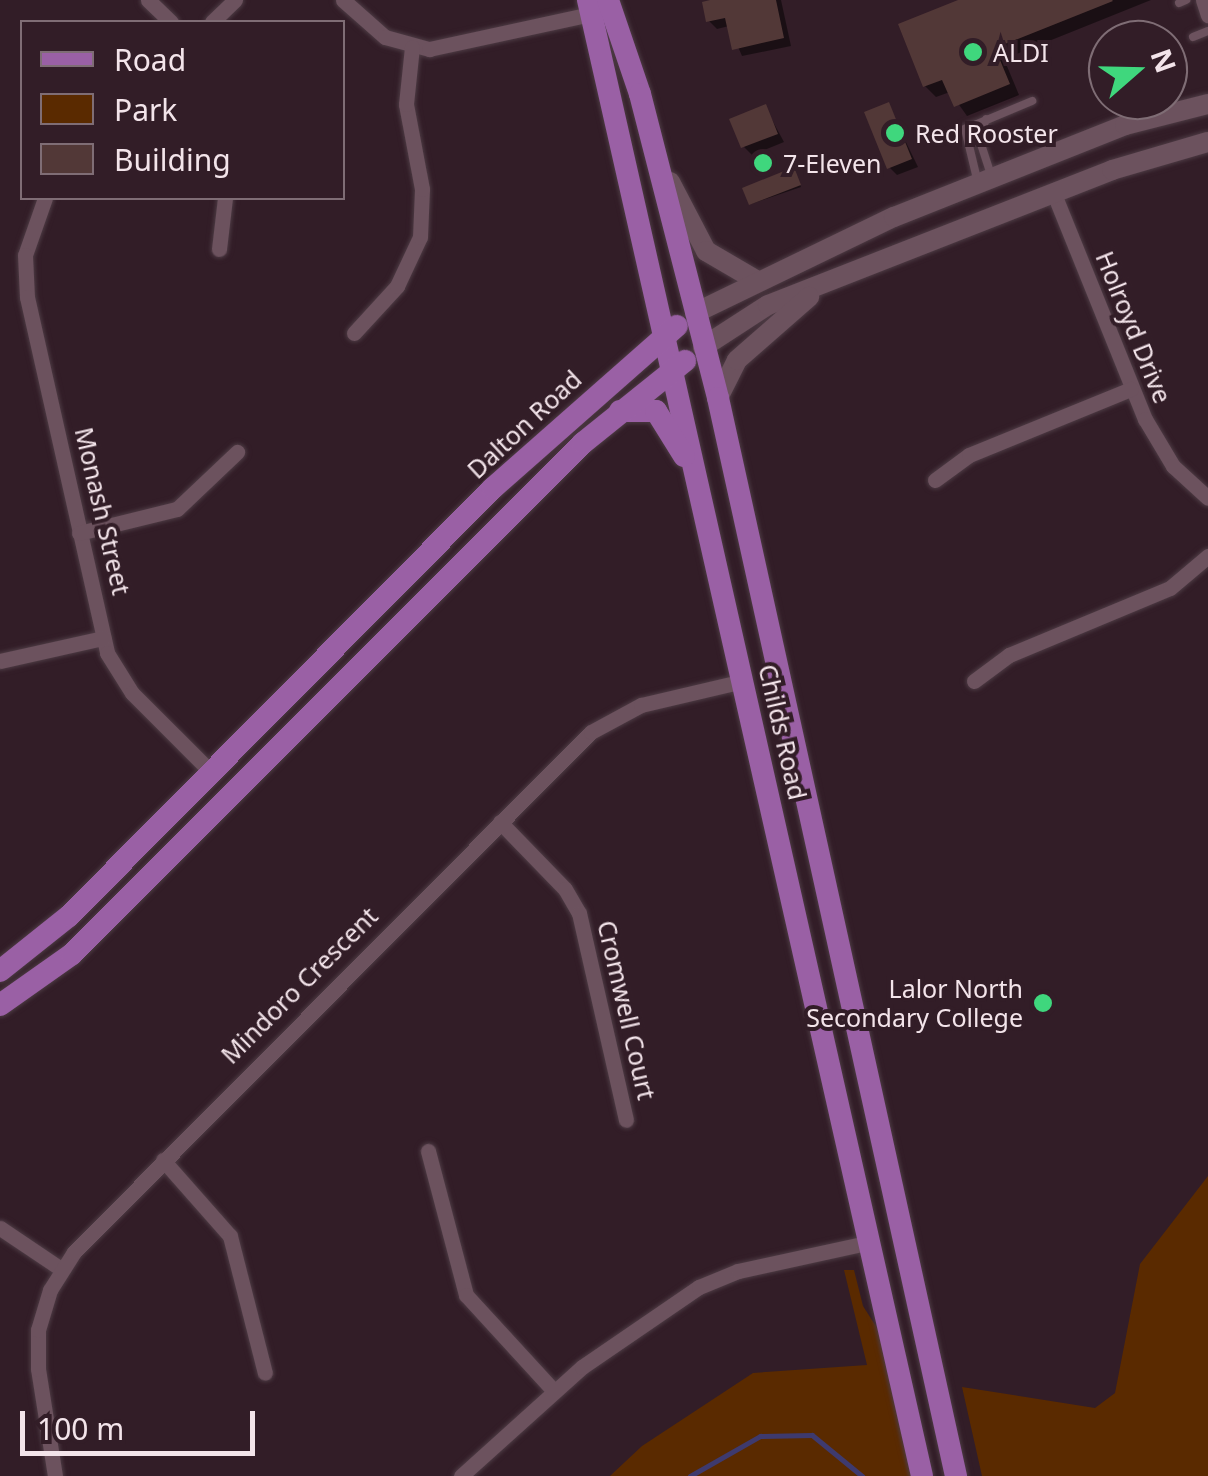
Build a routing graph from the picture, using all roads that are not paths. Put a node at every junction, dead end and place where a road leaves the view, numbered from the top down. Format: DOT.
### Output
graph roads {
  1 [pos="148,0"];
  2 [pos="235,0"];
  3 [pos="344,0"];
  4 [pos="1203,0"];
  5 [pos="599,6"];
  6 [pos="1208,15"];
  7 [pos="169,20"];
  8 [pos="214,20"];
  9 [pos="1208,31"];
  10 [pos="1194,37"];
  11 [pos="412,47"];
  12 [pos="626,48"];
  13 [pos="604,69"];
  14 [pos="1032,101"];
  15 [pos="1208,104"];
  16 [pos="986,119"];
  17 [pos="1208,142"];
  18 [pos="653,143"];
  19 [pos="1042,159"];
  20 [pos="985,181"];
  21 [pos="1054,194"];
  22 [pos="44,200"];
  23 [pos="225,200"];
  24 [pos="219,249"];
  25 [pos="754,279"];
  26 [pos="830,281"];
  27 [pos="694,312"];
  28 [pos="354,333"];
  29 [pos="666,334"];
  30 [pos="704,347"];
  31 [pos="675,368"];
  32 [pos="1131,388"];
  33 [pos="718,398"];
  34 [pos="620,411"];
  35 [pos="237,452"];
  36 [pos="934,480"];
  37 [pos="702,496"];
  38 [pos="1208,498"];
  39 [pos="79,533"];
  40 [pos="1208,556"];
  41 [pos="104,638"];
  42 [pos="0,661"];
  43 [pos="778,672"];
  44 [pos="743,681"];
  45 [pos="974,681"];
  46 [pos="212,772"];
  47 [pos="234,793"];
  48 [pos="500,822"];
  49 [pos="0,971"];
  50 [pos="0,1005"];
  51 [pos="626,1120"];
  52 [pos="428,1151"];
  53 [pos="163,1160"];
  54 [pos="0,1228"];
  55 [pos="901,1235"];
  56 [pos="866,1242"];
  57 [pos="61,1269"];
  58 [pos="266,1373"];
  59 [pos="554,1391"];
  60 [pos="55,1476"];
  61 [pos="461,1476"];
  62 [pos="922,1476"];
  63 [pos="956,1476"];
  1 -- 7 [label="street"];
  2 -- 8 [label="street"];
  3 -- 11 [label="street"];
  4 -- 6 [label="street"];
  5 -- 11 [label="street"];
  5 -- 12 [label="main road, Childs Road"];
  5 -- 13 [label="main road, Childs Road"];
  9 -- 10 [label="lane"];
  11 -- 28 [label="street"];
  12 -- 13 [label="main road"];
  12 -- 18 [label="main road, Childs Road"];
  13 -- 29 [label="main road, Childs Road"];
  14 -- 16 [label="lane"];
  15 -- 19 [label="main road, Dalton Road"];
  16 -- 20 [label="lane"];
  16 -- 20 [label="lane"];
  17 -- 21 [label="main road"];
  18 -- 25 [label="main road"];
  18 -- 27 [label="main road, Childs Road"];
  19 -- 20 [label="main road, Dalton Road"];
  19 -- 21 [label="main road, Holroyd Drive"];
  20 -- 25 [label="main road, Dalton Road"];
  21 -- 26 [label="main road"];
  21 -- 32 [label="street, Holroyd Drive"];
  22 -- 39 [label="street, Monash Street"];
  23 -- 24 [label="street"];
  25 -- 27 [label="main road, Dalton Road"];
  26 -- 30 [label="main road"];
  26 -- 33 [label="main road"];
  27 -- 29 [label="main road, Dalton Road"];
  27 -- 30 [label="main road, Childs Road"];
  29 -- 31 [label="main road, Childs Road"];
  29 -- 46 [label="main road, Dalton Road"];
  30 -- 31 [label="main road"];
  30 -- 33 [label="main road, Childs Road"];
  31 -- 34 [label="main road"];
  31 -- 37 [label="main road, Childs Road"];
  32 -- 36 [label="street"];
  32 -- 38 [label="street, Holroyd Drive"];
  33 -- 43 [label="main road, Childs Road"];
  34 -- 37 [label="main road"];
  34 -- 47 [label="main road"];
  35 -- 39 [label="street"];
  37 -- 44 [label="main road, Childs Road"];
  39 -- 41 [label="street, Monash Street"];
  40 -- 45 [label="street"];
  41 -- 42 [label="street"];
  41 -- 46 [label="street, Monash Street"];
  43 -- 44 [label="main road, Mindoro Crescent"];
  43 -- 55 [label="main road, Childs Road"];
  44 -- 48 [label="street, Mindoro Crescent"];
  44 -- 56 [label="main road, Childs Road"];
  46 -- 47 [label="main road, Monash Street"];
  46 -- 49 [label="main road, Dalton Road"];
  47 -- 50 [label="main road"];
  48 -- 51 [label="street, Cromwell Court"];
  48 -- 53 [label="street, Mindoro Crescent"];
  52 -- 59 [label="street"];
  53 -- 57 [label="street, Mindoro Crescent"];
  53 -- 58 [label="street"];
  54 -- 57 [label="street"];
  55 -- 56 [label="main road"];
  55 -- 63 [label="main road, Childs Road"];
  56 -- 59 [label="street"];
  56 -- 62 [label="main road, Childs Road"];
  57 -- 60 [label="street, Mindoro Crescent"];
  59 -- 61 [label="street"];
}
